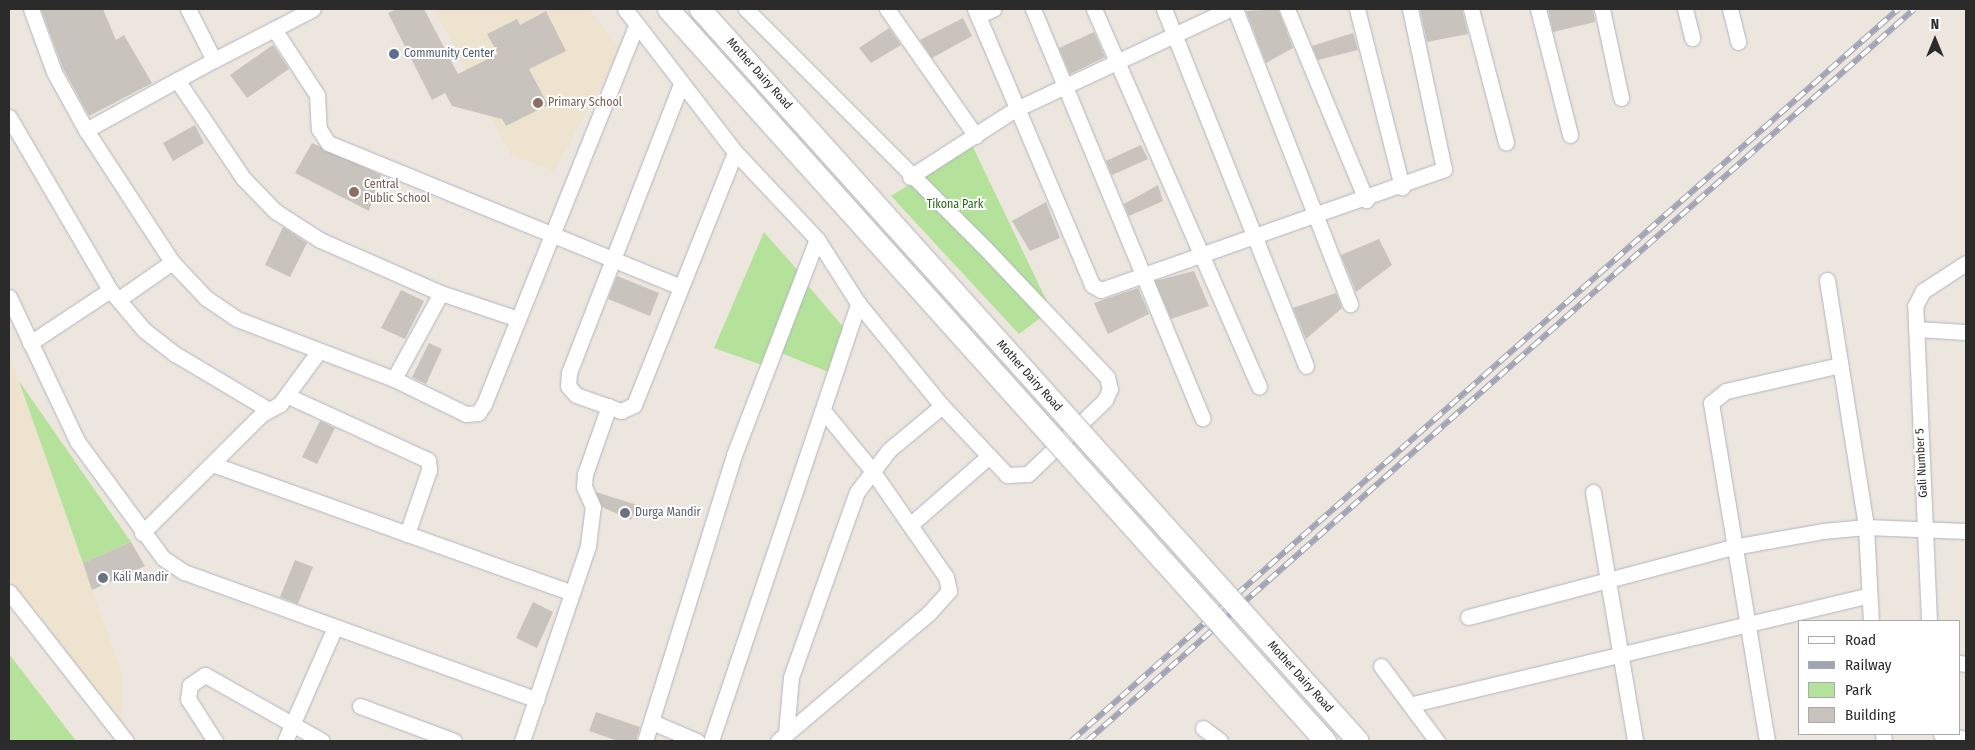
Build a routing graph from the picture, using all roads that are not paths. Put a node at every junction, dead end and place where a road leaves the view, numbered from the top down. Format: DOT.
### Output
graph roads {
  1 [pos="31,9"];
  2 [pos="188,9"];
  3 [pos="313,9"];
  4 [pos="626,9"];
  5 [pos="668,9"];
  6 [pos="700,9"];
  7 [pos="746,9"];
  8 [pos="887,9"];
  9 [pos="993,9"];
  10 [pos="1033,9"];
  11 [pos="1094,9"];
  12 [pos="1164,9"];
  13 [pos="1230,9"];
  14 [pos="1235,9"];
  15 [pos="1287,9"];
  16 [pos="1357,9"];
  17 [pos="1410,9"];
  18 [pos="1471,9"];
  19 [pos="1538,9"];
  20 [pos="1602,9"];
  21 [pos="1685,9"];
  22 [pos="1730,9"];
  23 [pos="976,12"];
  24 [pos="636,25"];
  25 [pos="274,29"];
  26 [pos="1174,32"];
  27 [pos="1692,38"];
  28 [pos="1738,42"];
  29 [pos="1119,59"];
  30 [pos="214,60"];
  31 [pos="177,80"];
  32 [pos="681,84"];
  33 [pos="1066,85"];
  34 [pos="1621,98"];
  35 [pos="1014,110"];
  36 [pos="9,117"];
  37 [pos="86,130"];
  38 [pos="1570,135"];
  39 [pos="976,136"];
  40 [pos="1506,142"];
  41 [pos="734,152"];
  42 [pos="910,177"];
  43 [pos="1402,187"];
  44 [pos="1366,200"];
  45 [pos="1316,217"];
  46 [pos="553,233"];
  47 [pos="1255,237"];
  48 [pos="816,239"];
  49 [pos="1200,255"];
  50 [pos="611,258"];
  51 [pos="172,262"];
  52 [pos="1966,262"];
  53 [pos="1144,275"];
  54 [pos="1827,280"];
  55 [pos="679,286"];
  56 [pos="441,293"];
  57 [pos="114,295"];
  58 [pos="9,297"];
  59 [pos="858,304"];
  60 [pos="1350,304"];
  61 [pos="518,319"];
  62 [pos="1916,329"];
  63 [pos="1966,332"];
  64 [pos="30,343"];
  65 [pos="320,351"];
  66 [pos="1840,365"];
  67 [pos="1306,366"];
  68 [pos="394,380"];
  69 [pos="1259,387"];
  70 [pos="288,396"];
  71 [pos="609,406"];
  72 [pos="942,406"];
  73 [pos="269,410"];
  74 [pos="825,413"];
  75 [pos="1202,418"];
  76 [pos="989,456"];
  77 [pos="215,465"];
  78 [pos="871,469"];
  79 [pos="1593,492"];
  80 [pos="910,525"];
  81 [pos="1866,527"];
  82 [pos="1925,530"];
  83 [pos="1966,531"];
  84 [pos="142,533"];
  85 [pos="407,534"];
  86 [pos="1733,547"];
  87 [pos="1608,580"];
  88 [pos="9,592"];
  89 [pos="570,592"];
  90 [pos="1868,595"];
  91 [pos="1468,617"];
  92 [pos="1871,620"];
  93 [pos="1929,620"];
  94 [pos="1747,626"];
  95 [pos="335,627"];
  96 [pos="1620,656"];
  97 [pos="1381,666"];
  98 [pos="537,700"];
  99 [pos="1413,704"];
  100 [pos="360,706"];
  101 [pos="652,722"];
  102 [pos="294,727"];
  103 [pos="1203,728"];
  104 [pos="1945,735"];
  105 [pos="782,737"];
  106 [pos="1966,739"];
  107 [pos="126,741"];
  108 [pos="216,741"];
  109 [pos="285,741"];
  110 [pos="322,741"];
  111 [pos="454,741"];
  112 [pos="522,741"];
  113 [pos="645,741"];
  114 [pos="696,741"];
  115 [pos="711,741"];
  116 [pos="1220,741"];
  117 [pos="1325,741"];
  118 [pos="1358,741"];
  119 [pos="1437,741"];
  120 [pos="1635,741"];
  121 [pos="1767,741"];
  1 -- 37 [label="street"];
  2 -- 30 [label="street"];
  3 -- 25 [label="street"];
  4 -- 24 [label="street"];
  5 -- 117 [label="main road, Mother Dairy Road, bridge"];
  6 -- 118 [label="main road, Mother Dairy Road, bridge"];
  7 -- 42 [label="street"];
  8 -- 39 [label="street"];
  9 -- 23 [label="street"];
  10 -- 33 [label="street"];
  11 -- 29 [label="street"];
  12 -- 26 [label="street"];
  13 -- 26 [label="street"];
  14 -- 45 [label="street"];
  15 -- 44 [label="street"];
  16 -- 43 [label="street"];
  17 -- 43 [label="street"];
  18 -- 40 [label="street"];
  19 -- 38 [label="street"];
  20 -- 34 [label="street"];
  21 -- 27 [label="street"];
  22 -- 28 [label="street"];
  23 -- 35 [label="street"];
  24 -- 32 [label="street"];
  24 -- 46 [label="street"];
  25 -- 30 [label="street"];
  25 -- 46 [label="street"];
  26 -- 29 [label="street"];
  26 -- 47 [label="street"];
  29 -- 33 [label="street"];
  29 -- 49 [label="street"];
  30 -- 31 [label="street"];
  31 -- 37 [label="street"];
  31 -- 56 [label="street"];
  32 -- 41 [label="street"];
  32 -- 50 [label="street"];
  33 -- 35 [label="street"];
  33 -- 53 [label="street"];
  35 -- 39 [label="street"];
  35 -- 53 [label="street"];
  36 -- 57 [label="street"];
  37 -- 51 [label="street"];
  39 -- 42 [label="street"];
  41 -- 48 [label="street"];
  41 -- 55 [label="street"];
  42 -- 76 [label="street"];
  43 -- 44 [label="street"];
  44 -- 45 [label="street"];
  45 -- 47 [label="street"];
  45 -- 60 [label="street"];
  46 -- 50 [label="street"];
  46 -- 61 [label="street"];
  47 -- 49 [label="street"];
  47 -- 67 [label="street"];
  48 -- 59 [label="street"];
  48 -- 101 [label="street"];
  49 -- 53 [label="street"];
  49 -- 69 [label="street"];
  50 -- 55 [label="street"];
  50 -- 71 [label="street"];
  51 -- 57 [label="street"];
  51 -- 65 [label="street"];
  52 -- 62 [label="street, Gali Number 5"];
  53 -- 75 [label="street"];
  54 -- 66 [label="street"];
  55 -- 71 [label="street"];
  56 -- 61 [label="street"];
  56 -- 68 [label="street"];
  57 -- 64 [label="street"];
  57 -- 73 [label="street"];
  58 -- 64 [label="street"];
  59 -- 72 [label="street"];
  59 -- 74 [label="street"];
  61 -- 68 [label="street"];
  62 -- 63 [label="street"];
  62 -- 82 [label="street, Gali Number 5"];
  64 -- 84 [label="street"];
  65 -- 68 [label="street"];
  65 -- 70 [label="street"];
  66 -- 81 [label="street"];
  66 -- 86 [label="street"];
  70 -- 73 [label="street"];
  70 -- 85 [label="street"];
  71 -- 89 [label="street"];
  72 -- 76 [label="street"];
  72 -- 78 [label="street"];
  73 -- 77 [label="street"];
  74 -- 78 [label="street"];
  74 -- 115 [label="street"];
  76 -- 80 [label="street"];
  77 -- 84 [label="street"];
  77 -- 85 [label="street"];
  78 -- 80 [label="street"];
  78 -- 105 [label="street"];
  79 -- 87 [label="street"];
  80 -- 105 [label="street"];
  81 -- 82 [label="street"];
  81 -- 86 [label="street"];
  81 -- 90 [label="street"];
  82 -- 83 [label="street"];
  82 -- 93 [label="street, Gali Number 5"];
  84 -- 95 [label="street"];
  85 -- 89 [label="street"];
  86 -- 87 [label="street"];
  86 -- 94 [label="street"];
  87 -- 91 [label="street"];
  87 -- 96 [label="street"];
  88 -- 107 [label="street"];
  89 -- 98 [label="street"];
  90 -- 92 [label="street"];
  90 -- 94 [label="street"];
  94 -- 96 [label="street"];
  94 -- 121 [label="street"];
  95 -- 98 [label="street"];
  95 -- 102 [label="street"];
  96 -- 99 [label="street"];
  96 -- 120 [label="street"];
  97 -- 99 [label="street"];
  98 -- 112 [label="street"];
  99 -- 119 [label="street"];
  100 -- 111 [label="street"];
  101 -- 113 [label="street"];
  101 -- 114 [label="street"];
  102 -- 108 [label="street"];
  102 -- 109 [label="street"];
  102 -- 110 [label="street"];
  103 -- 116 [label="street"];
  104 -- 106 [label="street"];
}
